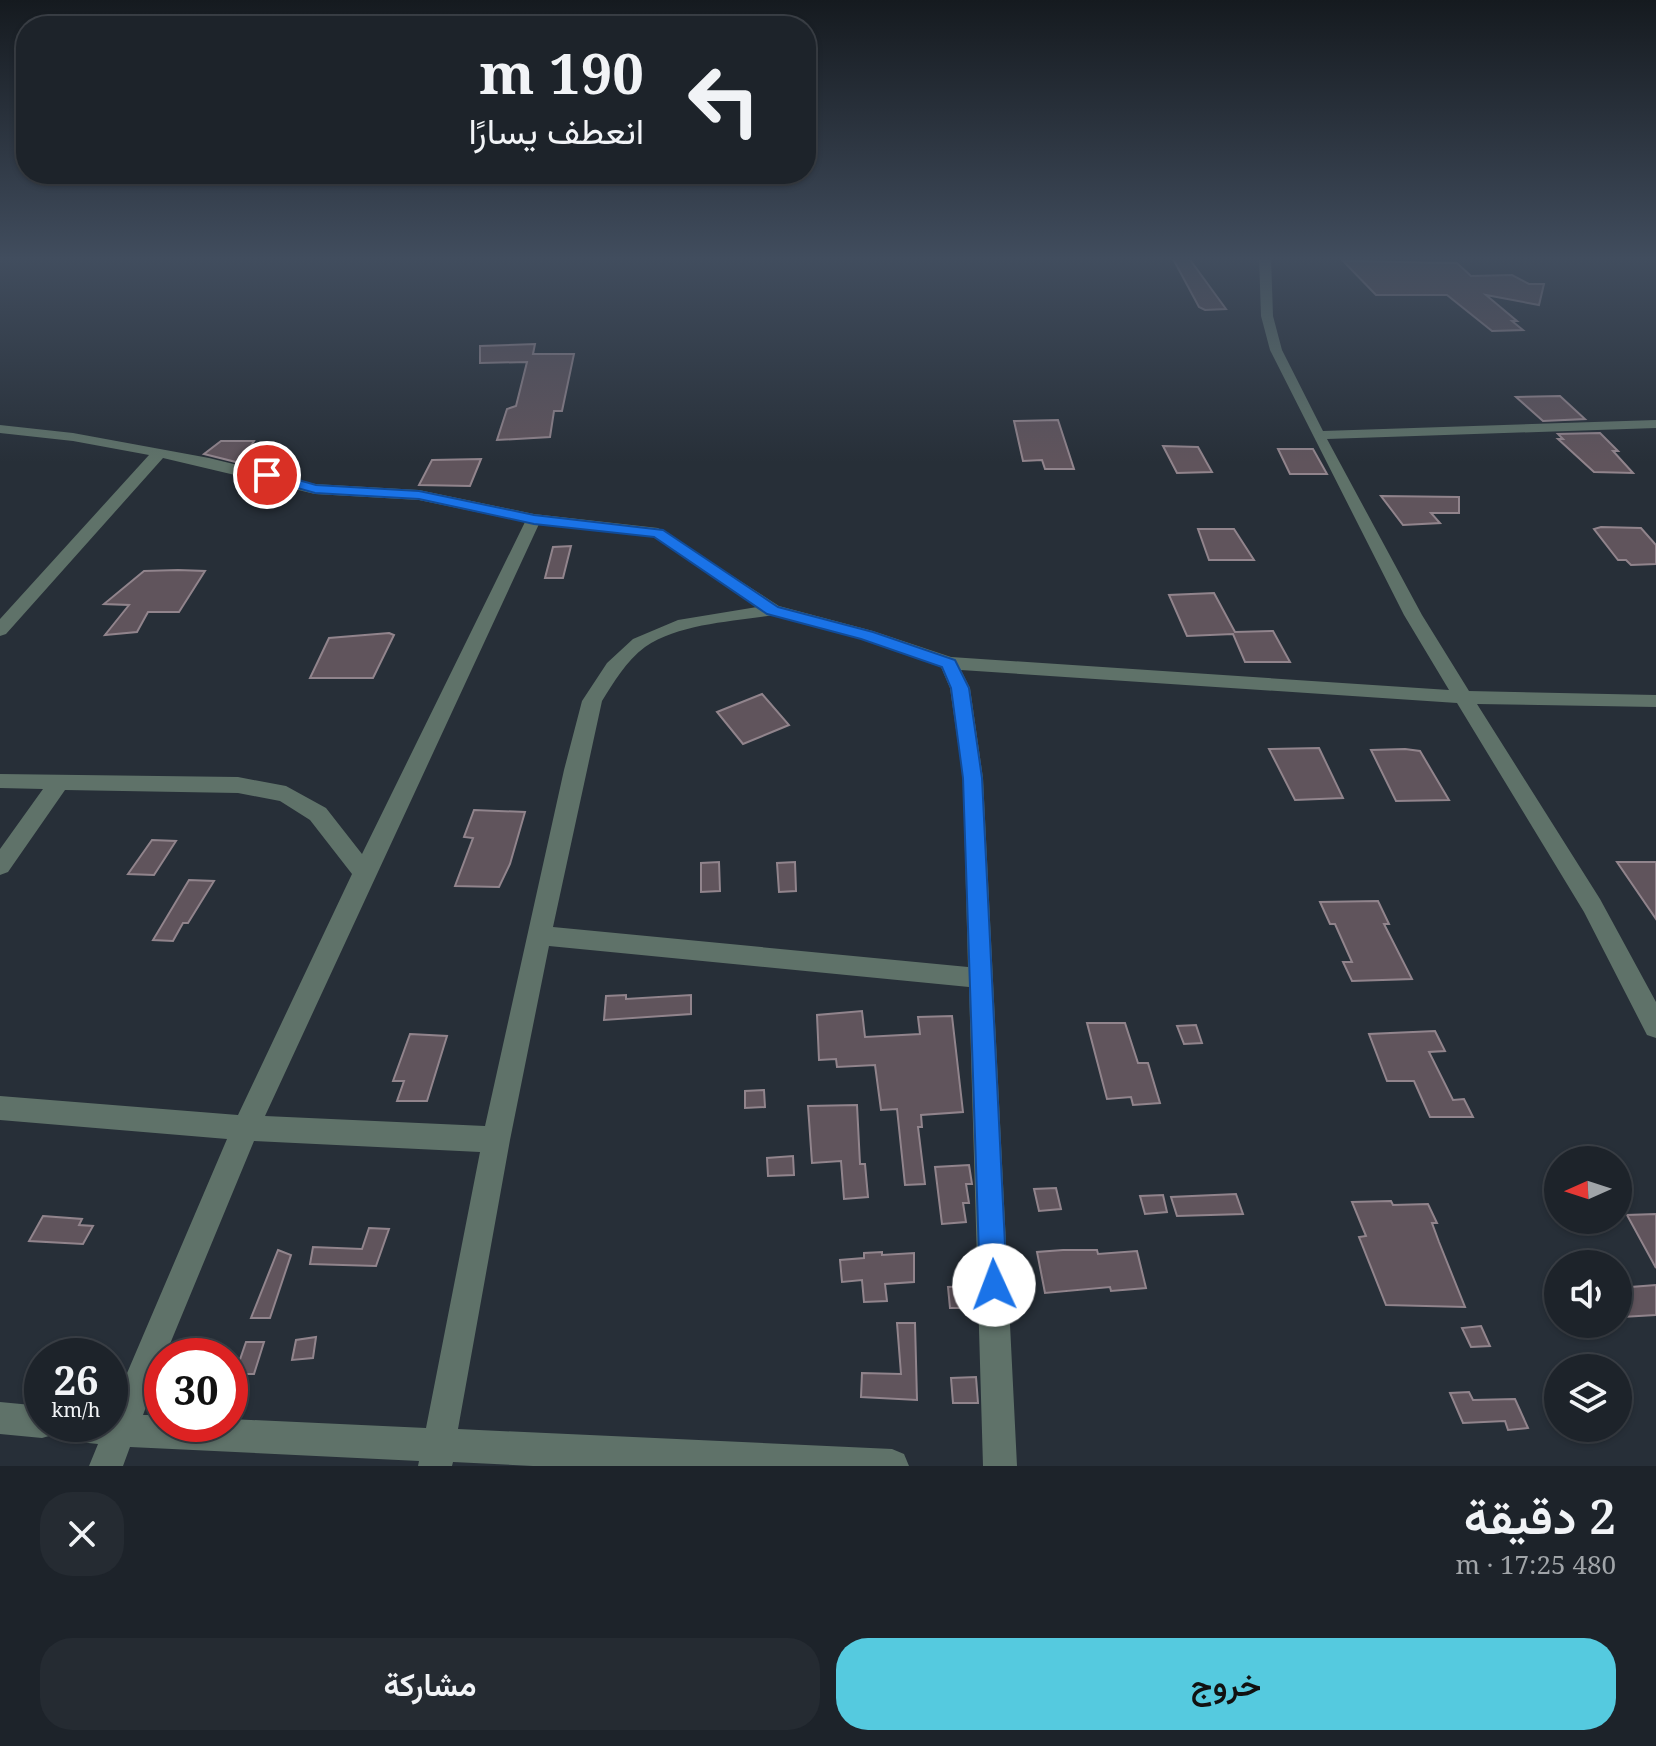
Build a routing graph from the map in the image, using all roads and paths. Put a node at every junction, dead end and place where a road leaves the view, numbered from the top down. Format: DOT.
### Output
graph roads {
  1 [pos="1269,325"];
  2 [pos="1653,427"];
  3 [pos="0,429"];
  4 [pos="1318,435"];
  5 [pos="159,453"];
  6 [pos="534,519"];
  7 [pos="773,610"];
  8 [pos="0,630"];
  9 [pos="949,663"];
  10 [pos="1463,697"];
  11 [pos="1656,701"];
  12 [pos="0,781"];
  13 [pos="60,781"];
  14 [pos="0,866"];
  15 [pos="364,873"];
  16 [pos="541,936"];
  17 [pos="979,978"];
  18 [pos="1656,1027"];
  19 [pos="0,1108"];
  20 [pos="244,1128"];
  21 [pos="496,1140"];
  22 [pos="128,1408"];
  23 [pos="0,1418"];
  24 [pos="24,1420"];
  25 [pos="128,1431"];
  26 [pos="115,1442"];
  27 [pos="438,1456"];
  28 [pos="106,1466"];
  29 [pos="892,1466"];
  30 [pos="1000,1466"];
  1 -- 4 [label="street"];
  2 -- 4 [label="street"];
  3 -- 5 [label="street"];
  4 -- 10 [label="street"];
  5 -- 6 [label="street"];
  5 -- 8 [label="street"];
  6 -- 7 [label="street"];
  6 -- 15 [label="street"];
  7 -- 9 [label="street"];
  7 -- 16 [label="street"];
  9 -- 10 [label="street"];
  9 -- 17 [label="street"];
  10 -- 11 [label="street"];
  10 -- 18 [label="street"];
  12 -- 13 [label="street"];
  13 -- 14 [label="street"];
  13 -- 15 [label="street"];
  15 -- 20 [label="street"];
  16 -- 17 [label="street"];
  16 -- 21 [label="street"];
  17 -- 30 [label="street"];
  19 -- 20 [label="street"];
  20 -- 21 [label="street"];
  20 -- 22 [label="street"];
  21 -- 27 [label="street"];
  23 -- 24 [label="street"];
  25 -- 27 [label="street"];
  26 -- 28 [label="street"];
  27 -- 29 [label="street"];
}
